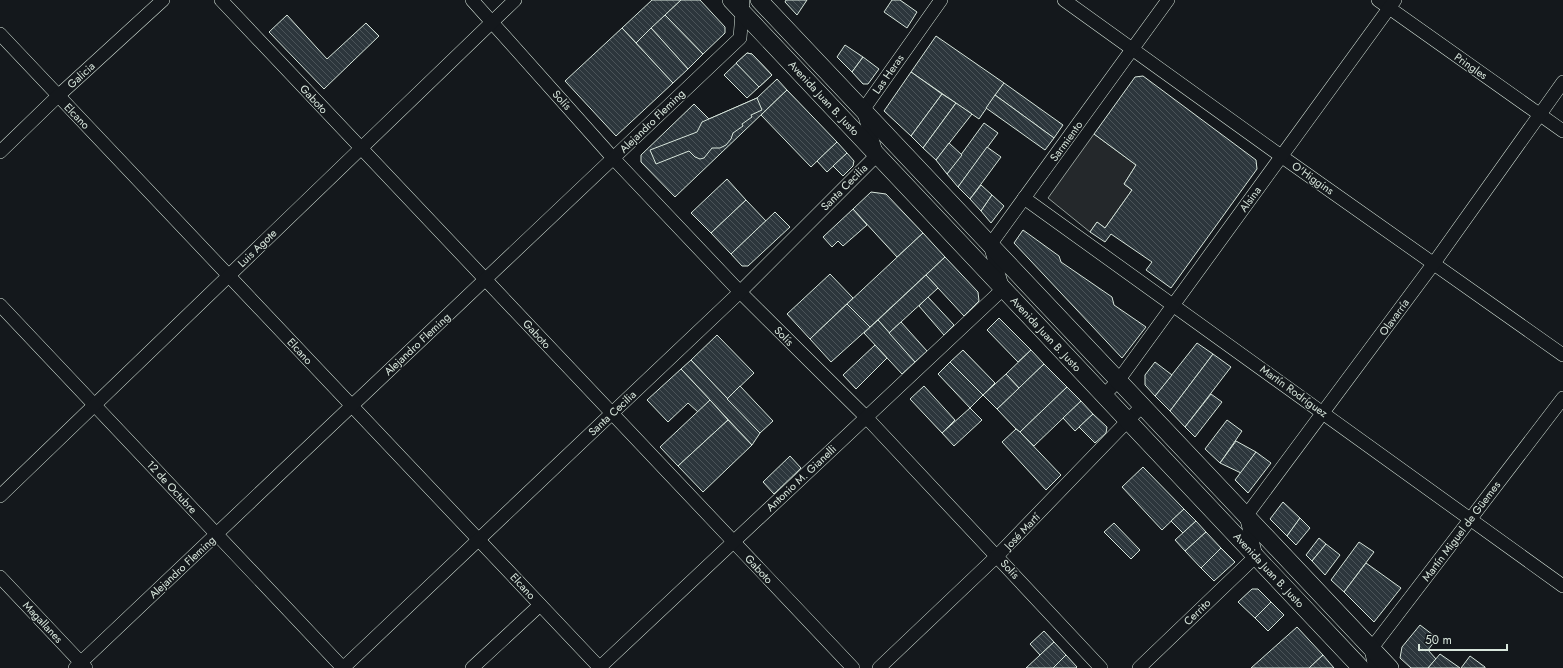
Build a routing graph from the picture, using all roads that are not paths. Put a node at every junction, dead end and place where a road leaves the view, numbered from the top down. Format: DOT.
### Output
graph roads {
  1 [pos="163,0"];
  2 [pos="221,0"];
  3 [pos="472,0"];
  4 [pos="515,0"];
  5 [pos="759,0"];
  6 [pos="941,0"];
  7 [pos="1064,0"];
  8 [pos="1168,0"];
  9 [pos="1387,3"];
  10 [pos="739,4"];
  11 [pos="492,21"];
  12 [pos="0,34"];
  13 [pos="1133,49"];
  14 [pos="1563,82"];
  15 [pos="58,96"];
  16 [pos="863,110"];
  17 [pos="1540,115"];
  18 [pos="1563,132"];
  19 [pos="361,148"];
  20 [pos="0,152"];
  21 [pos="877,155"];
  22 [pos="1281,156"];
  23 [pos="613,158"];
  24 [pos="1024,198"];
  25 [pos="990,245"];
  26 [pos="1434,263"];
  27 [pos="229,275"];
  28 [pos="485,279"];
  29 [pos="1004,289"];
  30 [pos="740,292"];
  31 [pos="1173,304"];
  32 [pos="0,305"];
  33 [pos="1563,355"];
  34 [pos="1118,381"];
  35 [pos="1104,395"];
  36 [pos="1563,398"];
  37 [pos="94,405"];
  38 [pos="352,405"];
  39 [pos="1142,406"];
  40 [pos="1324,412"];
  41 [pos="612,413"];
  42 [pos="866,417"];
  43 [pos="1128,421"];
  44 [pos="0,496"];
  45 [pos="1246,516"];
  46 [pos="1470,518"];
  47 [pos="216,534"];
  48 [pos="478,539"];
  49 [pos="733,542"];
  50 [pos="997,556"];
  51 [pos="1256,556"];
  52 [pos="0,577"];
  53 [pos="1563,586"];
  54 [pos="540,605"];
  55 [pos="1371,649"];
  56 [pos="81,666"];
  57 [pos="343,668"];
  58 [pos="472,668"];
  59 [pos="600,668"];
  60 [pos="853,668"];
  61 [pos="879,668"];
  62 [pos="1102,668"];
  63 [pos="1139,668"];
  64 [pos="1361,668"];
  65 [pos="1375,668"];
  66 [pos="1390,668"];
  1 -- 15 [label="street, Galicia"];
  2 -- 19 [label="street, Gaboto"];
  3 -- 11 [label="street, Solís"];
  4 -- 11 [label="street, Luis Agote"];
  5 -- 16 [label="main road, Avenida Juan B. Justo"];
  6 -- 16 [label="street, Las Heras"];
  7 -- 13 [label="street, O'Higgins"];
  8 -- 13 [label="street, Sarmiento"];
  9 -- 17 [label="street, Pringles"];
  9 -- 22 [label="street, Alsina"];
  10 -- 21 [label="main road, Avenida Juan B. Justo"];
  10 -- 23 [label="street, Alejandro Fleming"];
  11 -- 19 [label="street, Luis Agote"];
  11 -- 23 [label="street, Solís"];
  12 -- 15 [label="street, Elcano"];
  13 -- 22 [label="street, O'Higgins"];
  13 -- 24 [label="street, Sarmiento"];
  14 -- 17 [label="street, Olavarría"];
  15 -- 20 [label="street, Galicia"];
  15 -- 27 [label="street, Elcano"];
  16 -- 21 [label="street"];
  16 -- 25 [label="main road, Avenida Juan B. Justo"];
  17 -- 18 [label="street, Pringles"];
  17 -- 26 [label="street, Olavarría"];
  19 -- 27 [label="street, Luis Agote"];
  19 -- 28 [label="street, Gaboto"];
  21 -- 29 [label="main road, Avenida Juan B. Justo"];
  21 -- 30 [label="street, Santa Cecilia"];
  22 -- 26 [label="street, O'Higgins"];
  22 -- 31 [label="street, Alsina"];
  23 -- 28 [label="street, Alejandro Fleming"];
  23 -- 30 [label="street, Solís"];
  24 -- 25 [label="street, Sarmiento"];
  24 -- 31 [label="street, Martín Rodríguez"];
  25 -- 29 [label="street"];
  25 -- 34 [label="main road, Avenida Juan B. Justo"];
  26 -- 33 [label="street, O'Higgins"];
  26 -- 40 [label="street, Olavarría"];
  27 -- 37 [label="street, Luis Agote"];
  27 -- 38 [label="street, Elcano"];
  28 -- 38 [label="street, Alejandro Fleming"];
  28 -- 41 [label="street, Gaboto"];
  29 -- 35 [label="main road, Avenida Juan B. Justo"];
  29 -- 42 [label="street, Antonio M. Gianelli"];
  30 -- 41 [label="street, Santa Cecilia"];
  30 -- 42 [label="street, Solís"];
  31 -- 34 [label="street, Alsina"];
  31 -- 40 [label="street, Martín Rodríguez"];
  32 -- 37 [label="street, 12 de Octubre"];
  34 -- 35 [label="street, Alsina"];
  34 -- 39 [label="main road, Avenida Juan B. Justo"];
  35 -- 43 [label="main road, Avenida Juan B. Justo"];
  36 -- 46 [label="street, Martín Miguel de Güemes"];
  37 -- 44 [label="street, Luis Agote"];
  37 -- 47 [label="street, 12 de Octubre"];
  38 -- 47 [label="street, Alejandro Fleming"];
  38 -- 48 [label="street, Elcano"];
  39 -- 43 [label="street, José Martí"];
  39 -- 45 [label="main road, Avenida Juan B. Justo"];
  40 -- 45 [label="street, Olavarría"];
  40 -- 46 [label="street, Martín Rodríguez"];
  41 -- 48 [label="street, Santa Cecilia"];
  41 -- 49 [label="street, Gaboto"];
  42 -- 49 [label="street, Antonio M. Gianelli"];
  42 -- 50 [label="street, Solís"];
  43 -- 50 [label="street, José Martí"];
  43 -- 51 [label="main road, Avenida Juan B. Justo"];
  45 -- 51 [label="street"];
  45 -- 55 [label="main road, Avenida Juan B. Justo"];
  46 -- 53 [label="street, Martín Rodríguez"];
  46 -- 55 [label="street, Martín Miguel de Güemes"];
  47 -- 56 [label="street, Alejandro Fleming"];
  47 -- 57 [label="street, 12 de Octubre"];
  48 -- 54 [label="street, Elcano"];
  48 -- 57 [label="street, Santa Cecilia"];
  49 -- 59 [label="street, Antonio M. Gianelli"];
  49 -- 60 [label="street, Gaboto"];
  50 -- 61 [label="street, José Martí"];
  50 -- 62 [label="street, Solís"];
  51 -- 63 [label="street, Cerrito"];
  51 -- 64 [label="main road, Avenida Juan B. Justo"];
  52 -- 56 [label="street, Magallanes"];
  54 -- 58 [label="street"];
  54 -- 59 [label="street, Elcano"];
  55 -- 65 [label="street"];
  55 -- 66 [label="main road, Avenida Juan B. Justo"];
}
